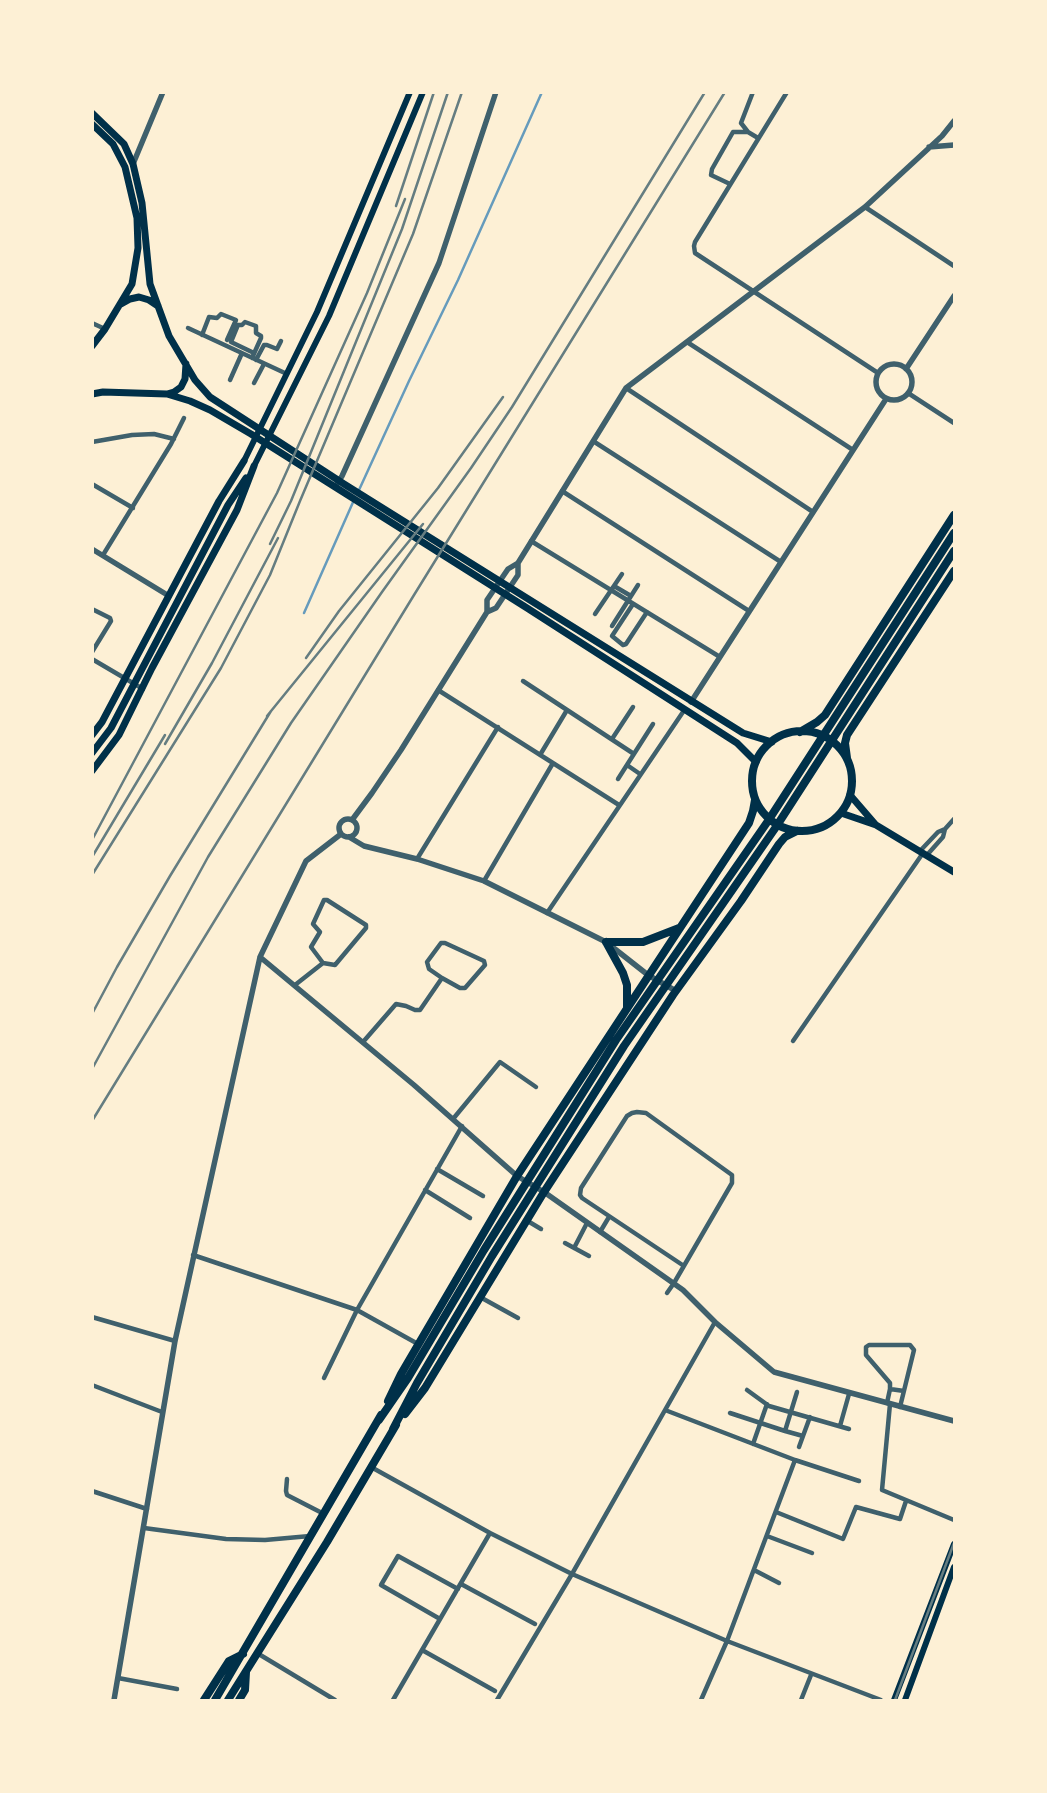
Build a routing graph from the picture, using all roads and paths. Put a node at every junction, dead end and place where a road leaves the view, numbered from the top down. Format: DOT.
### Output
graph roads {
  1 [pos="163,92"];
  2 [pos="410,92"];
  3 [pos="423,92"];
  4 [pos="496,92"];
  5 [pos="753,92"];
  6 [pos="787,92"];
  7 [pos="92,113"];
  8 [pos="954,122"];
  9 [pos="92,124"];
  10 [pos="952,129"];
  11 [pos="748,132"];
  12 [pos="758,138"];
  13 [pos="954,146"];
  14 [pos="930,147"];
  15 [pos="133,164"];
  16 [pos="730,184"];
  17 [pos="865,207"];
  18 [pos="954,266"];
  19 [pos="753,292"];
  20 [pos="954,296"];
  21 [pos="118,306"];
  22 [pos="158,306"];
  23 [pos="92,323"];
  24 [pos="188,328"];
  25 [pos="105,329"];
  26 [pos="202,335"];
  27 [pos="227,340"];
  28 [pos="281,341"];
  29 [pos="687,342"];
  30 [pos="92,346"];
  31 [pos="254,352"];
  32 [pos="242,353"];
  33 [pos="254,359"];
  34 [pos="186,364"];
  35 [pos="264,364"];
  36 [pos="906,369"];
  37 [pos="878,373"];
  38 [pos="287,374"];
  39 [pos="230,380"];
  40 [pos="254,383"];
  41 [pos="626,388"];
  42 [pos="92,389"];
  43 [pos="103,392"];
  44 [pos="908,393"];
  45 [pos="92,394"];
  46 [pos="167,394"];
  47 [pos="886,399"];
  48 [pos="184,418"];
  49 [pos="954,423"];
  50 [pos="253,431"];
  51 [pos="174,439"];
  52 [pos="593,441"];
  53 [pos="92,442"];
  54 [pos="853,450"];
  55 [pos="244,461"];
  56 [pos="254,466"];
  57 [pos="92,484"];
  58 [pos="337,484"];
  59 [pos="562,491"];
  60 [pos="228,505"];
  61 [pos="133,508"];
  62 [pos="813,512"];
  63 [pos="954,515"];
  64 [pos="954,533"];
  65 [pos="531,541"];
  66 [pos="92,549"];
  67 [pos="954,551"];
  68 [pos="103,555"];
  69 [pos="781,562"];
  70 [pos="518,563"];
  71 [pos="954,571"];
  72 [pos="622,574"];
  73 [pos="638,585"];
  74 [pos="613,588"];
  75 [pos="169,596"];
  76 [pos="629,598"];
  77 [pos="633,604"];
  78 [pos="529,605"];
  79 [pos="92,608"];
  80 [pos="749,611"];
  81 [pos="487,612"];
  82 [pos="647,612"];
  83 [pos="595,614"];
  84 [pos="612,626"];
  85 [pos="92,652"];
  86 [pos="720,657"];
  87 [pos="92,659"];
  88 [pos="125,679"];
  89 [pos="523,681"];
  90 [pos="143,689"];
  91 [pos="438,690"];
  92 [pos="691,702"];
  93 [pos="633,707"];
  94 [pos="685,709"];
  95 [pos="567,710"];
  96 [pos="653,724"];
  97 [pos="498,727"];
  98 [pos="800,732"];
  99 [pos="92,735"];
  100 [pos="612,739"];
  101 [pos="772,742"];
  102 [pos="92,752"];
  103 [pos="634,754"];
  104 [pos="540,755"];
  105 [pos="847,760"];
  106 [pos="553,762"];
  107 [pos="756,762"];
  108 [pos="627,765"];
  109 [pos="92,771"];
  110 [pos="640,774"];
  111 [pos="618,779"];
  112 [pos="850,795"];
  113 [pos="755,800"];
  114 [pos="619,805"];
  115 [pos="841,813"];
  116 [pos="954,819"];
  117 [pos="352,820"];
  118 [pos="876,825"];
  119 [pos="945,829"];
  120 [pos="797,831"];
  121 [pos="341,834"];
  122 [pos="349,838"];
  123 [pos="923,853"];
  124 [pos="416,859"];
  125 [pos="954,872"];
  126 [pos="484,881"];
  127 [pos="709,883"];
  128 [pos="741,901"];
  129 [pos="547,912"];
  130 [pos="679,928"];
  131 [pos="606,942"];
  132 [pos="260,957"];
  133 [pos="323,963"];
  134 [pos="648,975"];
  135 [pos="442,978"];
  136 [pos="295,985"];
  137 [pos="676,991"];
  138 [pos="627,1008"];
  139 [pos="793,1041"];
  140 [pos="363,1042"];
  141 [pos="595,1057"];
  142 [pos="622,1073"];
  143 [pos="536,1088"];
  144 [pos="453,1119"];
  145 [pos="462,1126"];
  146 [pos="437,1169"];
  147 [pos="517,1176"];
  148 [pos="425,1190"];
  149 [pos="544,1192"];
  150 [pos="483,1196"];
  151 [pos="609,1216"];
  152 [pos="470,1218"];
  153 [pos="526,1220"];
  154 [pos="587,1223"];
  155 [pos="541,1229"];
  156 [pos="600,1232"];
  157 [pos="565,1243"];
  158 [pos="574,1248"];
  159 [pos="193,1255"];
  160 [pos="589,1256"];
  161 [pos="684,1266"];
  162 [pos="674,1283"];
  163 [pos="667,1293"];
  164 [pos="480,1297"];
  165 [pos="357,1310"];
  166 [pos="92,1317"];
  167 [pos="518,1318"];
  168 [pos="715,1322"];
  169 [pos="175,1341"];
  170 [pos="418,1344"];
  171 [pos="324,1378"];
  172 [pos="92,1385"];
  173 [pos="890,1389"];
  174 [pos="748,1390"];
  175 [pos="904,1391"];
  176 [pos="797,1392"];
  177 [pos="850,1394"];
  178 [pos="767,1404"];
  179 [pos="888,1404"];
  180 [pos="900,1407"];
  181 [pos="665,1410"];
  182 [pos="791,1411"];
  183 [pos="162,1412"];
  184 [pos="730,1414"];
  185 [pos="810,1416"];
  186 [pos="379,1420"];
  187 [pos="954,1421"];
  188 [pos="760,1423"];
  189 [pos="840,1426"];
  190 [pos="850,1428"];
  191 [pos="393,1429"];
  192 [pos="786,1431"];
  193 [pos="803,1436"];
  194 [pos="753,1444"];
  195 [pos="799,1447"];
  196 [pos="795,1460"];
  197 [pos="371,1468"];
  198 [pos="288,1479"];
  199 [pos="859,1481"];
  200 [pos="92,1492"];
  201 [pos="906,1501"];
  202 [pos="147,1509"];
  203 [pos="776,1512"];
  204 [pos="324,1514"];
  205 [pos="954,1520"];
  206 [pos="144,1528"];
  207 [pos="490,1532"];
  208 [pos="311,1536"];
  209 [pos="767,1536"];
  210 [pos="954,1544"];
  211 [pos="812,1553"];
  212 [pos="954,1567"];
  213 [pos="754,1570"];
  214 [pos="572,1574"];
  215 [pos="461,1584"];
  216 [pos="779,1584"];
  217 [pos="458,1589"];
  218 [pos="440,1619"];
  219 [pos="535,1624"];
  220 [pos="918,1639"];
  221 [pos="727,1641"];
  222 [pos="926,1642"];
  223 [pos="422,1650"];
  224 [pos="256,1653"];
  225 [pos="243,1654"];
  226 [pos="246,1670"];
  227 [pos="811,1674"];
  228 [pos="118,1678"];
  229 [pos="177,1689"];
  230 [pos="495,1691"];
  231 [pos="114,1700"];
  232 [pos="204,1700"];
  233 [pos="216,1700"];
  234 [pos="228,1700"];
  235 [pos="239,1700"];
  236 [pos="335,1700"];
  237 [pos="393,1700"];
  238 [pos="498,1700"];
  239 [pos="701,1700"];
  240 [pos="801,1700"];
  241 [pos="881,1700"];
  242 [pos="894,1700"];
  243 [pos="905,1700"];
  1 -- 15 [label="street"];
  2 -- 38 [label="main road"];
  3 -- 56 [label="main road"];
  4 -- 58 [label="street"];
  5 -- 11 [label="street"];
  6 -- 12 [label="street"];
  7 -- 15 [label="main road"];
  8 -- 10 [label="street"];
  9 -- 21 [label="main road"];
  10 -- 14 [label="street"];
  11 -- 12 [label="street"];
  11 -- 16 [label="street"];
  12 -- 16 [label="street"];
  13 -- 14 [label="street"];
  14 -- 17 [label="street"];
  15 -- 22 [label="main road"];
  16 -- 19 [label="street"];
  17 -- 18 [label="street"];
  17 -- 19 [label="street"];
  19 -- 29 [label="street"];
  19 -- 37 [label="street"];
  20 -- 36 [label="street"];
  21 -- 22 [label="main road"];
  21 -- 25 [label="main road"];
  22 -- 34 [label="main road"];
  23 -- 25 [label="street"];
  24 -- 26 [label="street"];
  25 -- 30 [label="main road"];
  26 -- 27 [label="street"];
  26 -- 32 [label="street"];
  28 -- 33 [label="street"];
  29 -- 41 [label="street"];
  29 -- 54 [label="street"];
  31 -- 31 [label="street"];
  31 -- 33 [label="street"];
  32 -- 33 [label="street"];
  32 -- 39 [label="street"];
  33 -- 35 [label="street"];
  34 -- 46 [label="main road"];
  34 -- 50 [label="main road"];
  35 -- 38 [label="street"];
  35 -- 40 [label="street"];
  36 -- 37 [label="street"];
  36 -- 44 [label="street"];
  37 -- 47 [label="street"];
  38 -- 55 [label="main road"];
  41 -- 52 [label="street"];
  41 -- 62 [label="street"];
  42 -- 43 [label="main road"];
  43 -- 45 [label="main road"];
  43 -- 46 [label="main road"];
  44 -- 47 [label="street"];
  44 -- 49 [label="street"];
  46 -- 50 [label="main road"];
  47 -- 54 [label="street"];
  48 -- 51 [label="street"];
  50 -- 58 [label="main road"];
  51 -- 53 [label="street"];
  51 -- 61 [label="street"];
  52 -- 59 [label="street"];
  52 -- 69 [label="street"];
  54 -- 62 [label="street"];
  55 -- 60 [label="main road"];
  55 -- 75 [label="main road"];
  56 -- 60 [label="main road"];
  56 -- 90 [label="main road"];
  57 -- 61 [label="street"];
  58 -- 78 [label="main road"];
  59 -- 65 [label="street"];
  59 -- 80 [label="street"];
  60 -- 102 [label="main road"];
  61 -- 68 [label="street"];
  62 -- 69 [label="street"];
  63 -- 98 [label="highway"];
  64 -- 186 [label="highway"];
  65 -- 70 [label="street"];
  65 -- 74 [label="street"];
  66 -- 68 [label="street"];
  67 -- 191 [label="highway"];
  68 -- 75 [label="street"];
  69 -- 80 [label="street"];
  70 -- 81 [label="street"];
  70 -- 81 [label="street"];
  71 -- 105 [label="highway"];
  72 -- 74 [label="street"];
  73 -- 76 [label="street"];
  74 -- 76 [label="street"];
  74 -- 83 [label="street"];
  75 -- 88 [label="main road"];
  76 -- 77 [label="street"];
  76 -- 84 [label="street"];
  77 -- 82 [label="street"];
  77 -- 82 [label="street"];
  78 -- 92 [label="main road"];
  78 -- 94 [label="main road"];
  79 -- 85 [label="street"];
  80 -- 86 [label="street"];
  81 -- 91 [label="street"];
  82 -- 86 [label="street"];
  86 -- 92 [label="street"];
  87 -- 88 [label="street"];
  88 -- 90 [label="street"];
  88 -- 99 [label="main road"];
  89 -- 95 [label="street"];
  90 -- 109 [label="main road"];
  91 -- 97 [label="street"];
  91 -- 117 [label="street"];
  92 -- 101 [label="main road"];
  93 -- 100 [label="street"];
  94 -- 107 [label="main road"];
  94 -- 110 [label="street"];
  95 -- 100 [label="street"];
  95 -- 104 [label="street"];
  96 -- 103 [label="street"];
  97 -- 104 [label="street"];
  97 -- 124 [label="street"];
  98 -- 101 [label="highway"];
  98 -- 105 [label="highway"];
  100 -- 103 [label="street"];
  101 -- 107 [label="highway"];
  103 -- 108 [label="street"];
  104 -- 106 [label="street"];
  105 -- 112 [label="highway"];
  106 -- 114 [label="street"];
  106 -- 126 [label="street"];
  107 -- 113 [label="highway"];
  108 -- 110 [label="street"];
  108 -- 111 [label="street"];
  110 -- 114 [label="street"];
  112 -- 115 [label="highway"];
  112 -- 118 [label="main road"];
  113 -- 120 [label="highway"];
  113 -- 127 [label="highway"];
  114 -- 129 [label="street"];
  115 -- 118 [label="main road"];
  115 -- 120 [label="highway"];
  116 -- 119 [label="street"];
  117 -- 121 [label="street"];
  117 -- 122 [label="street"];
  118 -- 123 [label="main road"];
  119 -- 123 [label="street"];
  119 -- 123 [label="street"];
  120 -- 128 [label="highway"];
  121 -- 122 [label="street"];
  121 -- 132 [label="street"];
  122 -- 124 [label="street"];
  123 -- 125 [label="main road"];
  123 -- 139 [label="street"];
  124 -- 126 [label="street"];
  126 -- 129 [label="street"];
  127 -- 128 [label="highway"];
  127 -- 130 [label="highway"];
  128 -- 137 [label="highway"];
  129 -- 131 [label="street"];
  130 -- 131 [label="highway"];
  130 -- 134 [label="highway"];
  131 -- 134 [label="street"];
  131 -- 138 [label="highway"];
  132 -- 136 [label="street"];
  132 -- 159 [label="street"];
  133 -- 133 [label="street"];
  133 -- 136 [label="street"];
  134 -- 137 [label="street"];
  134 -- 138 [label="highway"];
  135 -- 135 [label="street"];
  135 -- 140 [label="street"];
  136 -- 140 [label="street"];
  137 -- 142 [label="highway"];
  138 -- 141 [label="highway"];
  140 -- 144 [label="street"];
  141 -- 142 [label="highway"];
  141 -- 147 [label="highway"];
  142 -- 149 [label="highway"];
  143 -- 144 [label="street"];
  144 -- 145 [label="street"];
  145 -- 146 [label="street"];
  145 -- 147 [label="street"];
  146 -- 148 [label="street"];
  146 -- 150 [label="street"];
  147 -- 149 [label="street"];
  147 -- 170 [label="highway"];
  148 -- 152 [label="street"];
  148 -- 165 [label="street"];
  149 -- 153 [label="highway"];
  149 -- 154 [label="street"];
  151 -- 156 [label="street"];
  151 -- 161 [label="street"];
  151 -- 161 [label="street"];
  153 -- 155 [label="street"];
  153 -- 164 [label="highway"];
  154 -- 156 [label="street"];
  154 -- 158 [label="street"];
  156 -- 162 [label="street"];
  157 -- 158 [label="street"];
  158 -- 160 [label="street"];
  159 -- 165 [label="street"];
  159 -- 169 [label="street"];
  161 -- 162 [label="street"];
  162 -- 163 [label="street"];
  162 -- 168 [label="street"];
  164 -- 167 [label="street"];
  164 -- 191 [label="highway"];
  165 -- 170 [label="street"];
  165 -- 171 [label="street"];
  166 -- 169 [label="street"];
  168 -- 177 [label="street"];
  168 -- 181 [label="street"];
  169 -- 183 [label="street"];
  170 -- 186 [label="highway"];
  172 -- 183 [label="street"];
  173 -- 175 [label="street"];
  173 -- 175 [label="street"];
  173 -- 179 [label="street"];
  174 -- 178 [label="street"];
  175 -- 180 [label="street"];
  176 -- 182 [label="street"];
  177 -- 179 [label="street"];
  177 -- 189 [label="street"];
  178 -- 182 [label="street"];
  178 -- 188 [label="street"];
  179 -- 180 [label="street"];
  179 -- 201 [label="street"];
  180 -- 187 [label="street"];
  181 -- 194 [label="street"];
  181 -- 214 [label="street"];
  182 -- 185 [label="street"];
  182 -- 192 [label="street"];
  183 -- 202 [label="street"];
  184 -- 188 [label="street"];
  185 -- 189 [label="street"];
  185 -- 193 [label="street"];
  186 -- 204 [label="highway"];
  188 -- 192 [label="street"];
  188 -- 194 [label="street"];
  189 -- 190 [label="street"];
  191 -- 197 [label="highway"];
  192 -- 193 [label="street"];
  193 -- 195 [label="street"];
  194 -- 196 [label="street"];
  196 -- 199 [label="street"];
  196 -- 203 [label="street"];
  197 -- 207 [label="street"];
  197 -- 224 [label="highway"];
  198 -- 204 [label="street"];
  200 -- 202 [label="street"];
  201 -- 203 [label="street"];
  201 -- 205 [label="street"];
  202 -- 206 [label="street"];
  203 -- 209 [label="street"];
  204 -- 208 [label="highway"];
  206 -- 208 [label="street"];
  206 -- 228 [label="street"];
  207 -- 214 [label="street"];
  207 -- 215 [label="street"];
  208 -- 225 [label="highway"];
  209 -- 211 [label="street"];
  209 -- 213 [label="street"];
  210 -- 220 [label="main road"];
  212 -- 222 [label="main road"];
  213 -- 216 [label="street"];
  213 -- 221 [label="street"];
  214 -- 221 [label="street"];
  214 -- 238 [label="street"];
  215 -- 217 [label="street"];
  215 -- 219 [label="street"];
  217 -- 218 [label="street"];
  217 -- 218 [label="street"];
  218 -- 223 [label="street"];
  220 -- 222 [label="main road"];
  220 -- 242 [label="main road"];
  221 -- 227 [label="street"];
  221 -- 239 [label="street"];
  222 -- 243 [label="main road"];
  223 -- 230 [label="street"];
  223 -- 237 [label="street"];
  224 -- 226 [label="highway"];
  224 -- 236 [label="street"];
  225 -- 232 [label="highway"];
  225 -- 233 [label="highway"];
  226 -- 234 [label="highway"];
  226 -- 235 [label="highway"];
  227 -- 240 [label="street"];
  227 -- 241 [label="street"];
  228 -- 229 [label="street"];
  228 -- 231 [label="street"];
}
